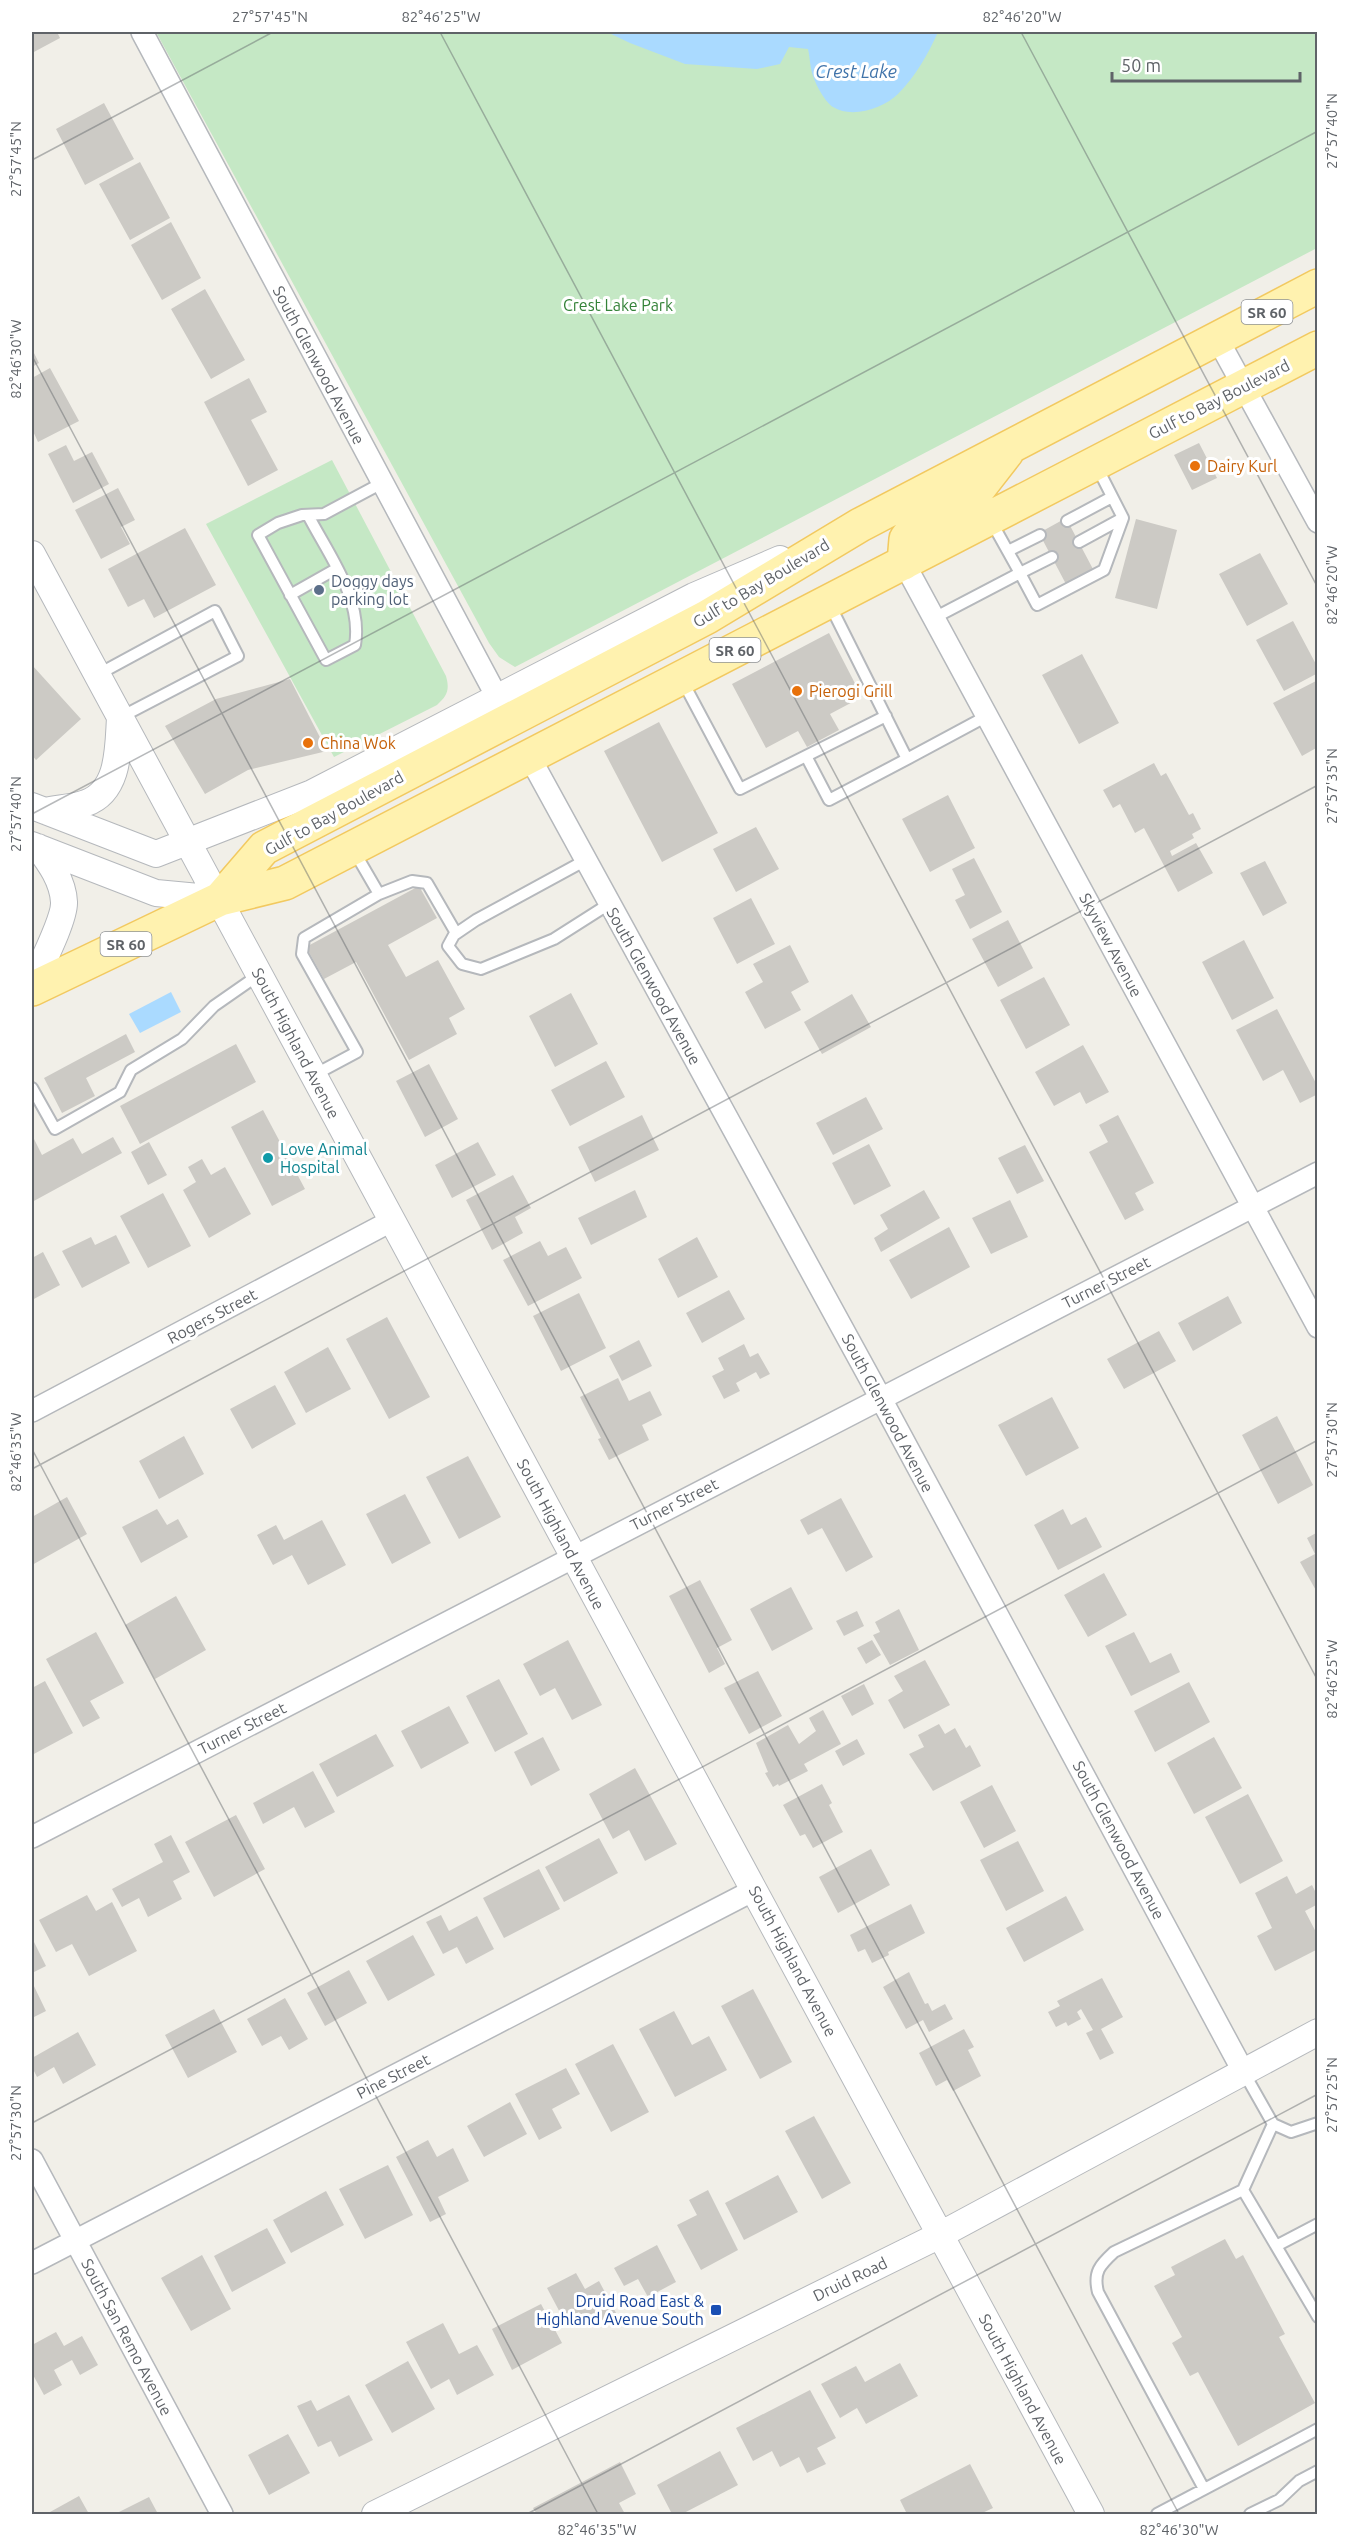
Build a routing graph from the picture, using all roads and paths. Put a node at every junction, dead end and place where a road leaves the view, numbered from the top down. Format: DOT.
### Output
graph roads {
  1 [pos="142,32"];
  2 [pos="1317,286"];
  3 [pos="1217,338"];
  4 [pos="1317,348"];
  5 [pos="1244,386"];
  6 [pos="1014,443"];
  7 [pos="1095,464"];
  8 [pos="382,483"];
  9 [pos="1112,497"];
  10 [pos="308,515"];
  11 [pos="990,518"];
  12 [pos="1123,518"];
  13 [pos="1067,521"];
  14 [pos="1317,522"];
  15 [pos="860,525"];
  16 [pos="1040,535"];
  17 [pos="1079,542"];
  18 [pos="1008,552"];
  19 [pos="32,554"];
  20 [pos="1052,556"];
  21 [pos="904,563"];
  22 [pos="336,569"];
  23 [pos="1020,573"];
  24 [pos="290,595"];
  25 [pos="828,602"];
  26 [pos="934,618"];
  27 [pos="97,675"];
  28 [pos="680,678"];
  29 [pos="497,698"];
  30 [pos="886,716"];
  31 [pos="987,716"];
  32 [pos="120,718"];
  33 [pos="529,756"];
  34 [pos="806,756"];
  35 [pos="907,759"];
  36 [pos="38,808"];
  37 [pos="189,842"];
  38 [pos="35,846"];
  39 [pos="352,848"];
  40 [pos="586,860"];
  41 [pos="379,894"];
  42 [pos="220,898"];
  43 [pos="609,904"];
  44 [pos="456,933"];
  45 [pos="260,974"];
  46 [pos="32,985"];
  47 [pos="32,989"];
  48 [pos="314,1075"];
  49 [pos="32,1088"];
  50 [pos="1317,1173"];
  51 [pos="1252,1207"];
  52 [pos="393,1220"];
  53 [pos="1317,1327"];
  54 [pos="880,1397"];
  55 [pos="32,1411"];
  56 [pos="573,1556"];
  57 [pos="32,1837"];
  58 [pos="754,1890"];
  59 [pos="1317,2032"];
  60 [pos="1243,2071"];
  61 [pos="1317,2123"];
  62 [pos="1272,2124"];
  63 [pos="32,2160"];
  64 [pos="1243,2190"];
  65 [pos="1317,2224"];
  66 [pos="940,2235"];
  67 [pos="75,2240"];
  68 [pos="1276,2246"];
  69 [pos="32,2262"];
  70 [pos="1317,2317"];
  71 [pos="1317,2429"];
  72 [pos="1317,2471"];
  73 [pos="1204,2489"];
  74 [pos="222,2514"];
  75 [pos="375,2514"];
  76 [pos="1090,2514"];
  77 [pos="1157,2514"];
  78 [pos="1250,2514"];
  1 -- 8 [label="street, South Glenwood Avenue"];
  2 -- 3 [label="main road, Gulf to Bay Boulevard / SR 60"];
  3 -- 5 [label="street"];
  3 -- 6 [label="main road, Gulf to Bay Boulevard / SR 60"];
  4 -- 5 [label="main road, Gulf to Bay Boulevard / SR 60"];
  5 -- 7 [label="main road, Gulf to Bay Boulevard / SR 60"];
  5 -- 14 [label="street"];
  6 -- 15 [label="main road, Gulf to Bay Boulevard / SR 60"];
  6 -- 21 [label="main road"];
  7 -- 9 [label="lane"];
  7 -- 11 [label="main road, Gulf to Bay Boulevard / SR 60"];
  8 -- 10 [label="lane"];
  8 -- 29 [label="street, South Glenwood Avenue"];
  9 -- 12 [label="lane"];
  9 -- 13 [label="lane"];
  10 -- 22 [label="lane"];
  10 -- 24 [label="lane"];
  11 -- 18 [label="lane"];
  11 -- 21 [label="main road, Gulf to Bay Boulevard / SR 60"];
  12 -- 17 [label="lane"];
  12 -- 23 [label="lane"];
  15 -- 29 [label="street"];
  15 -- 42 [label="main road, Gulf to Bay Boulevard / SR 60"];
  16 -- 18 [label="lane"];
  18 -- 23 [label="lane"];
  19 -- 27 [label="street, South Highland Avenue"];
  20 -- 23 [label="lane"];
  21 -- 25 [label="main road, Gulf to Bay Boulevard / SR 60"];
  21 -- 26 [label="street, Skyview Avenue"];
  22 -- 24 [label="lane"];
  22 -- 24 [label="lane"];
  23 -- 26 [label="lane"];
  25 -- 28 [label="main road, Gulf to Bay Boulevard / SR 60"];
  25 -- 30 [label="lane"];
  26 -- 31 [label="street, Skyview Avenue"];
  27 -- 32 [label="street, South Highland Avenue"];
  27 -- 32 [label="lane"];
  28 -- 33 [label="main road, Gulf to Bay Boulevard / SR 60"];
  28 -- 34 [label="lane"];
  29 -- 37 [label="street"];
  30 -- 34 [label="lane"];
  30 -- 35 [label="lane"];
  31 -- 35 [label="lane"];
  31 -- 51 [label="street, Skyview Avenue"];
  32 -- 36 [label="street"];
  32 -- 37 [label="street, South Highland Avenue"];
  33 -- 39 [label="main road, Gulf to Bay Boulevard / SR 60"];
  33 -- 40 [label="street, South Glenwood Avenue"];
  34 -- 35 [label="lane"];
  36 -- 37 [label="street"];
  37 -- 42 [label="street, South Highland Avenue"];
  38 -- 42 [label="street, Gulf to Bay Boulevard"];
  38 -- 46 [label="street"];
  39 -- 41 [label="lane"];
  39 -- 42 [label="main road, Gulf to Bay Boulevard / SR 60"];
  40 -- 43 [label="street, South Glenwood Avenue"];
  40 -- 44 [label="lane"];
  41 -- 44 [label="lane"];
  41 -- 48 [label="lane"];
  42 -- 45 [label="street, South Highland Avenue"];
  42 -- 47 [label="main road, SR 60"];
  43 -- 44 [label="lane"];
  43 -- 54 [label="street, South Glenwood Avenue"];
  45 -- 48 [label="street, South Highland Avenue"];
  45 -- 49 [label="lane"];
  48 -- 52 [label="street, South Highland Avenue"];
  50 -- 51 [label="street, Turner Street"];
  51 -- 53 [label="street, Skyview Avenue"];
  51 -- 54 [label="street, Turner Street"];
  52 -- 55 [label="street, Rogers Street"];
  52 -- 56 [label="street, South Highland Avenue"];
  54 -- 56 [label="street, Turner Street"];
  54 -- 60 [label="street, South Glenwood Avenue"];
  56 -- 57 [label="street, Turner Street"];
  56 -- 58 [label="street, South Highland Avenue"];
  58 -- 66 [label="street, South Highland Avenue"];
  58 -- 67 [label="street, Pine Street"];
  59 -- 60 [label="street, Druid Road"];
  60 -- 62 [label="lane"];
  60 -- 66 [label="street, Druid Road"];
  61 -- 62 [label="lane"];
  62 -- 64 [label="lane"];
  63 -- 67 [label="street, South San Remo Avenue"];
  64 -- 68 [label="lane"];
  64 -- 73 [label="lane"];
  65 -- 68 [label="lane"];
  66 -- 75 [label="street, Druid Road"];
  66 -- 76 [label="street, South Highland Avenue"];
  67 -- 69 [label="street, Pine Street"];
  67 -- 74 [label="street, South San Remo Avenue"];
  68 -- 70 [label="lane"];
  71 -- 73 [label="lane"];
  72 -- 78 [label="lane"];
  73 -- 77 [label="lane"];
}
